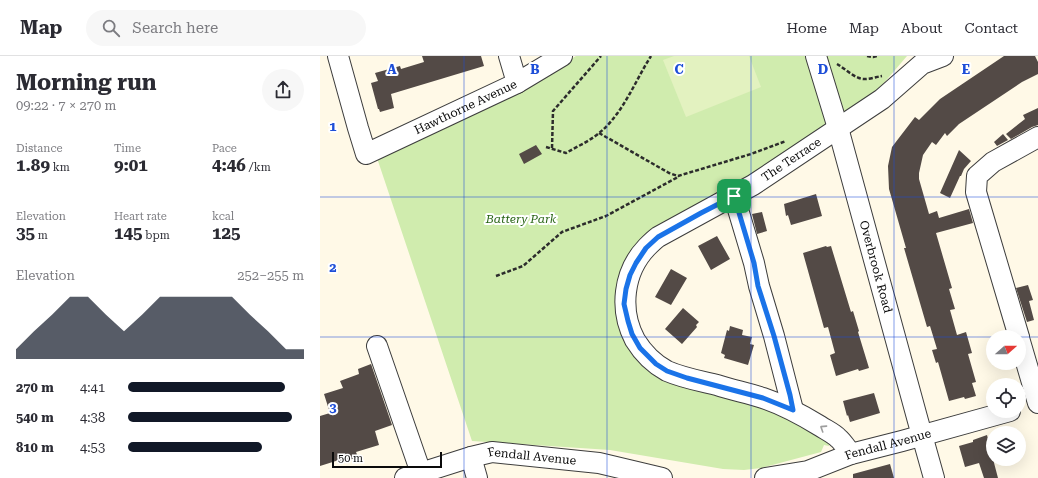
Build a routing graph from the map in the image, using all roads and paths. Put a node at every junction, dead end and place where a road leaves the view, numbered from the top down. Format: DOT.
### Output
graph roads {
  1 [pos="338,56"];
  2 [pos="509,56"];
  3 [pos="562,56"];
  4 [pos="601,56"];
  5 [pos="651,56"];
  6 [pos="816,56"];
  7 [pos="867,56"];
  8 [pos="877,56"];
  9 [pos="943,56"];
  10 [pos="923,60"];
  11 [pos="837,64"];
  12 [pos="886,76"];
  13 [pos="517,83"];
  14 [pos="838,128"];
  15 [pos="599,133"];
  16 [pos="1038,137"];
  17 [pos="793,139"];
  18 [pos="546,147"];
  19 [pos="552,148"];
  20 [pos="678,176"];
  21 [pos="734,196"];
  22 [pos="496,276"];
  23 [pos="1017,330"];
  24 [pos="377,346"];
  25 [pos="1026,362"];
  26 [pos="1038,403"];
  27 [pos="1026,407"];
  28 [pos="793,410"];
  29 [pos="986,418"];
  30 [pos="922,436"];
  31 [pos="851,454"];
  32 [pos="471,457"];
  33 [pos="809,474"];
  34 [pos="413,475"];
  35 [pos="477,478"];
  36 [pos="662,478"];
  37 [pos="765,478"];
  38 [pos="934,478"];
  1 -- 13 [label="street, Hawthorne Avenue"];
  2 -- 13 [label="street"];
  3 -- 13 [label="street, Hawthorne Avenue"];
  4 -- 19 [label="path"];
  5 -- 15 [label="path"];
  6 -- 14 [label="street, Overbrook Road"];
  7 -- 8 [label="path"];
  9 -- 10 [label="street, The Terrace"];
  10 -- 14 [label="street, The Terrace"];
  11 -- 12 [label="path"];
  14 -- 21 [label="street, The Terrace"];
  14 -- 30 [label="street, Overbrook Road"];
  15 -- 19 [label="path"];
  15 -- 20 [label="path"];
  16 -- 23 [label="street"];
  17 -- 20 [label="path"];
  18 -- 19 [label="path"];
  20 -- 22 [label="path"];
  21 -- 28 [label="street"];
  21 -- 28 [label="street, The Terrace"];
  24 -- 34 [label="street"];
  25 -- 26 [label="street"];
  26 -- 27 [label="street"];
  31 -- 28 [label="street, The Terrace, one-way"];
  29 -- 30 [label="street, Fendall Avenue"];
  30 -- 31 [label="street, Fendall Avenue"];
  30 -- 38 [label="street, Overbrook Road"];
  31 -- 33 [label="street, Fendall Avenue"];
  32 -- 34 [label="street, Fendall Avenue"];
  32 -- 35 [label="street"];
  32 -- 36 [label="street, Fendall Avenue"];
  33 -- 37 [label="street, Fendall Avenue"];
}
